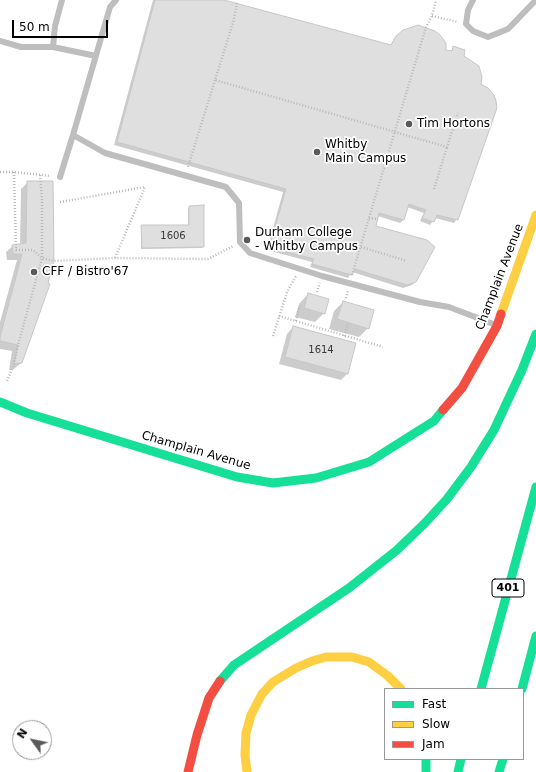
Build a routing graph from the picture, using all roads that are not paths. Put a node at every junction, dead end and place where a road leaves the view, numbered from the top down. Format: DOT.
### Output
graph roads {
  1 [pos="62,0"];
  2 [pos="116,0"];
  3 [pos="473,0"];
  4 [pos="536,0"];
  5 [pos="0,41"];
  6 [pos="53,47"];
  7 [pos="96,56"];
  8 [pos="73,135"];
  9 [pos="60,177"];
  10 [pos="536,215"];
  11 [pos="497,326"];
  12 [pos="536,334"];
  13 [pos="0,402"];
  14 [pos="536,487"];
  15 [pos="536,636"];
  16 [pos="536,673"];
  17 [pos="400,688"];
  18 [pos="481,688"];
  19 [pos="525,691"];
  20 [pos="426,760"];
  21 [pos="462,760"];
  22 [pos="188,772"];
  23 [pos="247,772"];
  24 [pos="426,772"];
  25 [pos="458,772"];
  1 -- 6 [label="lane"];
  2 -- 7 [label="lane"];
  3 -- 4 [label="lane"];
  5 -- 6 [label="lane"];
  6 -- 7 [label="lane"];
  7 -- 8 [label="lane"];
  8 -- 9 [label="lane"];
  8 -- 11 [label="lane"];
  10 -- 11 [label="main road, Champlain Avenue"];
  11 -- 13 [label="main road, Champlain Avenue"];
  12 -- 22 [label="main road"];
  14 -- 18 [label="main road, 401"];
  15 -- 19 [label="main road"];
  16 -- 19 [label="main road"];
  17 -- 23 [label="main road"];
  20 -- 24 [label="main road"];
  21 -- 25 [label="main road"];
}
